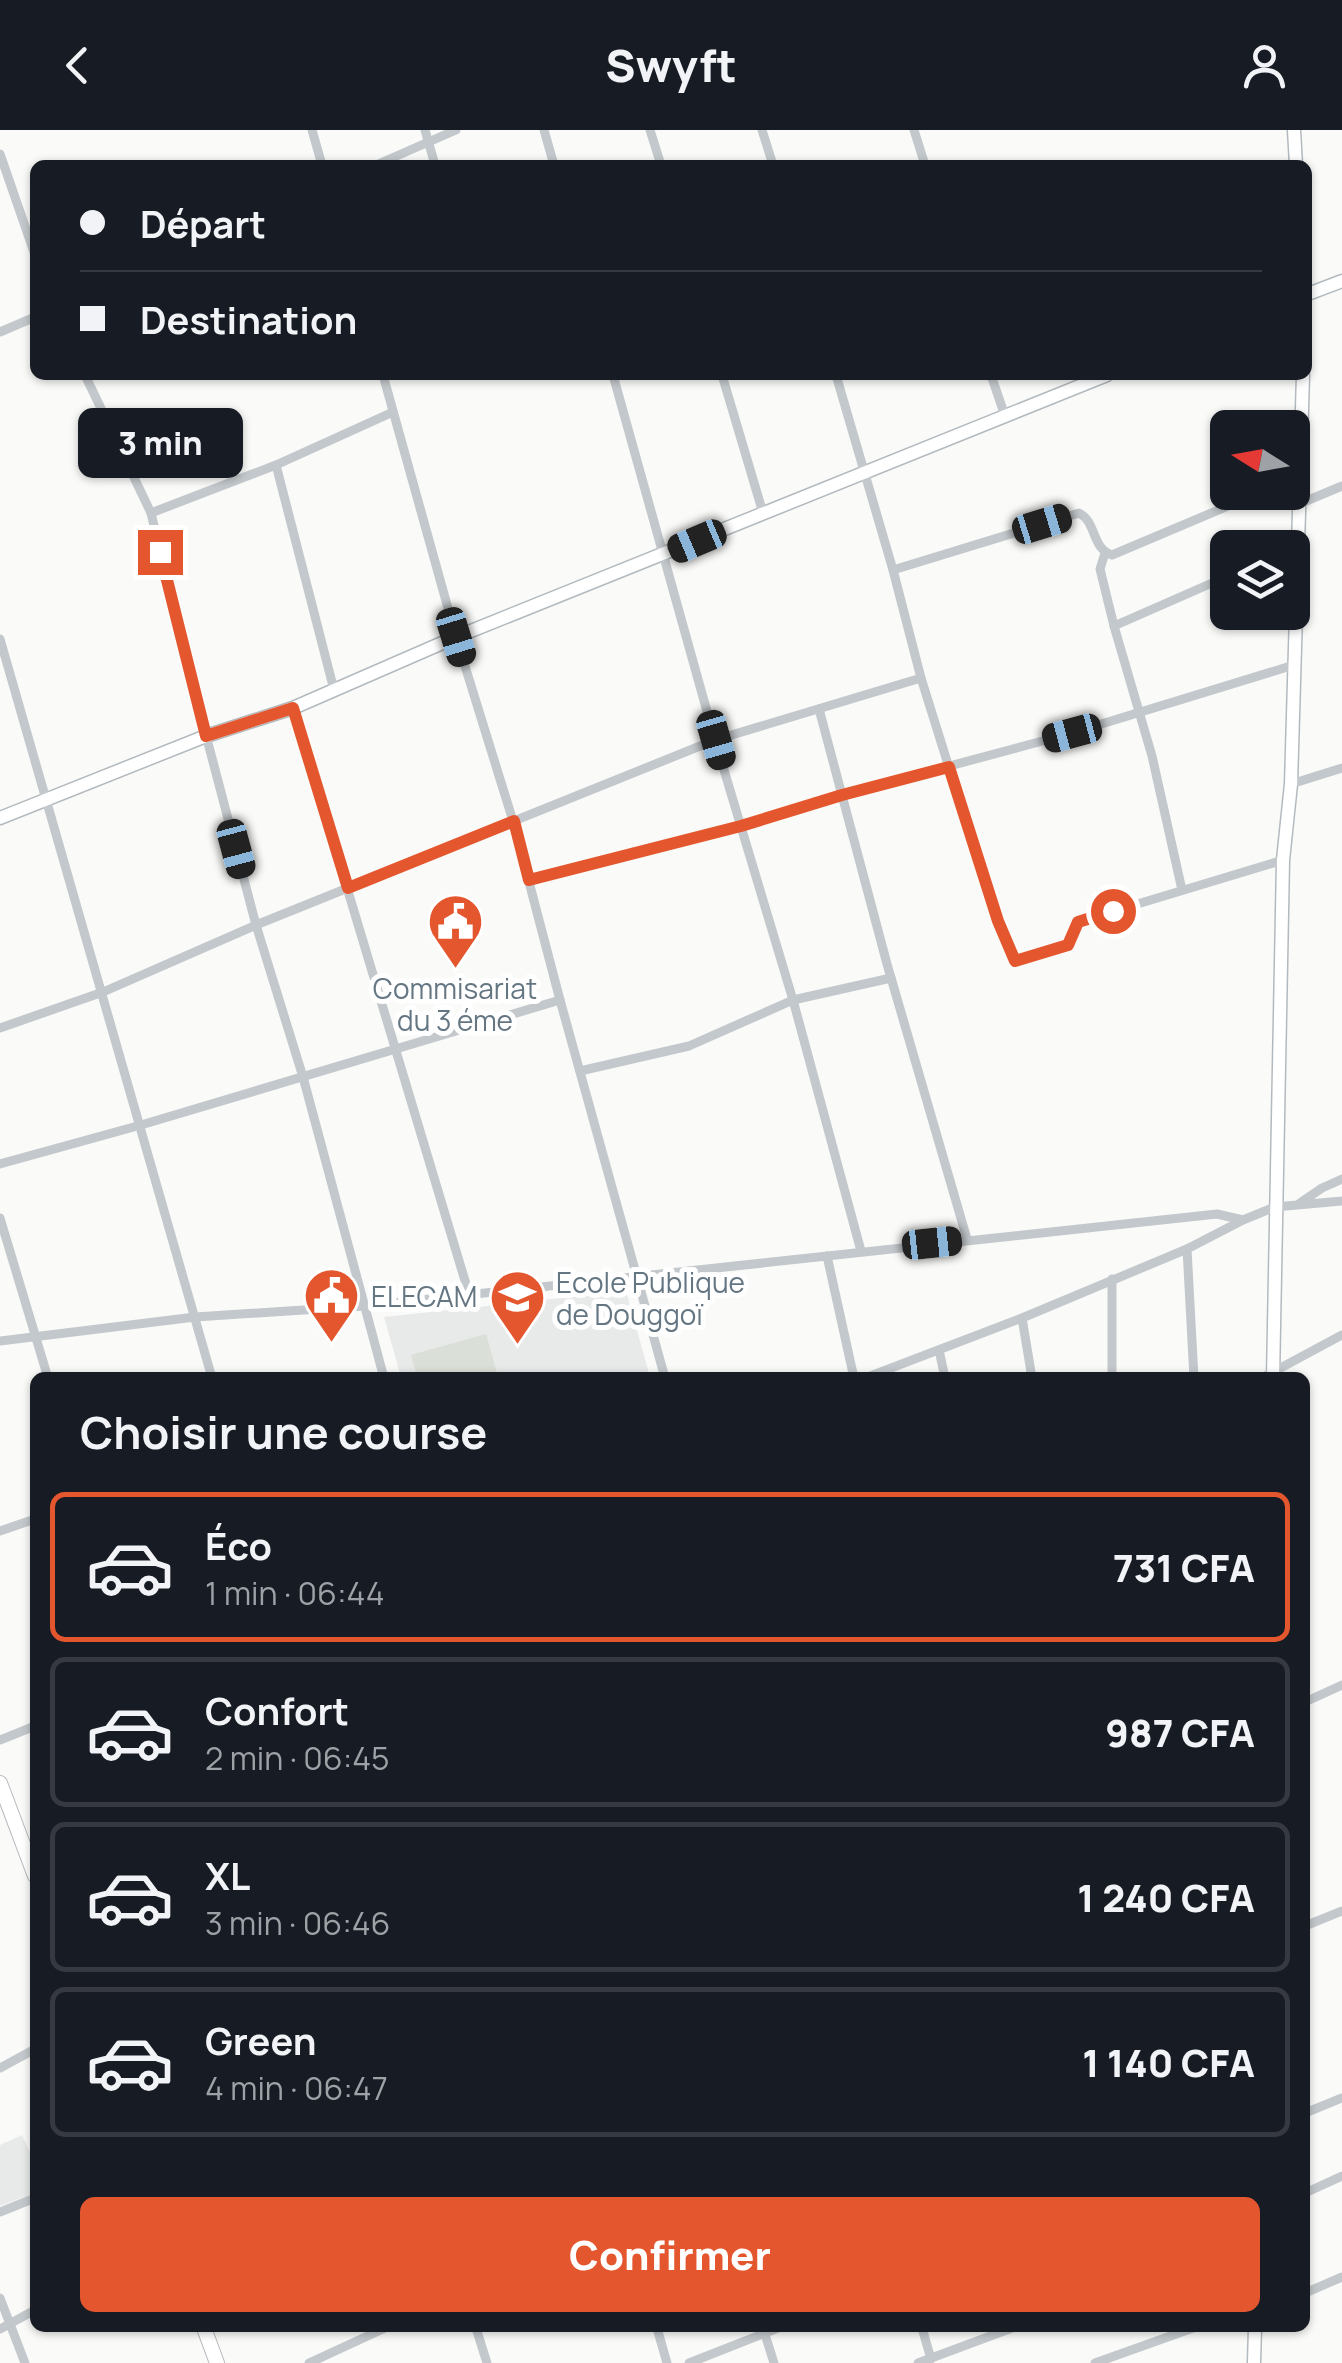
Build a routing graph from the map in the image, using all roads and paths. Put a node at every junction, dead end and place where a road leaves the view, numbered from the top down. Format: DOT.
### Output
graph roads {
  1 [pos="312,130"];
  2 [pos="425,130"];
  3 [pos="456,130"];
  4 [pos="544,130"];
  5 [pos="650,130"];
  6 [pos="762,130"];
  7 [pos="914,130"];
  8 [pos="1294,130"];
  9 [pos="428,142"];
  10 [pos="0,154"];
  11 [pos="321,160"];
  12 [pos="387,160"];
  13 [pos="433,160"];
  14 [pos="553,160"];
  15 [pos="659,160"];
  16 [pos="771,160"];
  17 [pos="923,160"];
  18 [pos="1296,160"];
  19 [pos="30,241"];
  20 [pos="1342,282"];
  21 [pos="1312,293"];
  22 [pos="30,319"];
  23 [pos="0,332"];
  24 [pos="87,380"];
  25 [pos="384,380"];
  26 [pos="613,380"];
  27 [pos="723,380"];
  28 [pos="838,380"];
  29 [pos="993,380"];
  30 [pos="1094,380"];
  31 [pos="1302,380"];
  32 [pos="1300,410"];
  33 [pos="393,412"];
  34 [pos="1004,416"];
  35 [pos="276,465"];
  36 [pos="866,472"];
  37 [pos="1342,486"];
  38 [pos="1310,499"];
  39 [pos="1218,510"];
  40 [pos="151,513"];
  41 [pos="763,514"];
  42 [pos="1105,553"];
  43 [pos="664,554"];
  44 [pos="893,570"];
  45 [pos="1210,584"];
  46 [pos="1114,626"];
  47 [pos="1294,630"];
  48 [pos="456,637"];
  49 [pos="0,640"];
  50 [pos="1294,665"];
  51 [pos="921,678"];
  52 [pos="334,690"];
  53 [pos="293,708"];
  54 [pos="819,709"];
  55 [pos="1139,712"];
  56 [pos="206,736"];
  57 [pos="716,740"];
  58 [pos="949,767"];
  59 [pos="1342,768"];
  60 [pos="1290,784"];
  61 [pos="842,795"];
  62 [pos="46,800"];
  63 [pos="0,818"];
  64 [pos="514,821"];
  65 [pos="741,826"];
  66 [pos="1283,860"];
  67 [pos="529,880"];
  68 [pos="348,888"];
  69 [pos="1182,890"];
  70 [pos="256,925"];
  71 [pos="891,978"];
  72 [pos="103,992"];
  73 [pos="560,1000"];
  74 [pos="793,1000"];
  75 [pos="0,1028"];
  76 [pos="396,1049"];
  77 [pos="580,1072"];
  78 [pos="303,1076"];
  79 [pos="140,1126"];
  80 [pos="0,1164"];
  81 [pos="1342,1179"];
  82 [pos="1342,1201"];
  83 [pos="1298,1204"];
  84 [pos="1275,1207"];
  85 [pos="0,1218"];
  86 [pos="1243,1220"];
  87 [pos="967,1239"];
  88 [pos="1187,1249"];
  89 [pos="861,1251"];
  90 [pos="827,1256"];
  91 [pos="637,1276"];
  92 [pos="1112,1279"];
  93 [pos="470,1294"];
  94 [pos="364,1306"];
  95 [pos="195,1317"];
  96 [pos="1022,1318"];
  97 [pos="1342,1335"];
  98 [pos="35,1336"];
  99 [pos="0,1341"];
  100 [pos="940,1350"];
  101 [pos="46,1372"];
  102 [pos="210,1372"];
  103 [pos="382,1372"];
  104 [pos="663,1372"];
  105 [pos="853,1372"];
  106 [pos="882,1372"];
  107 [pos="944,1372"];
  108 [pos="1031,1372"];
  109 [pos="1112,1372"];
  110 [pos="1194,1372"];
  111 [pos="1269,1372"];
  112 [pos="1276,1372"];
  113 [pos="30,1521"];
  114 [pos="0,1531"];
  115 [pos="1342,1685"];
  116 [pos="1310,1700"];
  117 [pos="30,1728"];
  118 [pos="0,1740"];
  119 [pos="0,1783"];
  120 [pos="30,1863"];
  121 [pos="1342,1911"];
  122 [pos="1310,1924"];
  123 [pos="30,2053"];
  124 [pos="0,2068"];
  125 [pos="1342,2098"];
  126 [pos="1310,2111"];
  127 [pos="1342,2176"];
  128 [pos="1310,2191"];
  129 [pos="30,2200"];
  130 [pos="0,2212"];
  131 [pos="1342,2278"];
  132 [pos="1310,2290"];
  133 [pos="0,2298"];
  134 [pos="30,2313"];
  135 [pos="10,2323"];
  136 [pos="0,2329"];
  137 [pos="205,2332"];
  138 [pos="376,2332"];
  139 [pos="477,2332"];
  140 [pos="658,2332"];
  141 [pos="759,2332"];
  142 [pos="765,2332"];
  143 [pos="923,2332"];
  144 [pos="1002,2332"];
  145 [pos="1182,2332"];
  146 [pos="1255,2332"];
  147 [pos="931,2360"];
  148 [pos="25,2363"];
  149 [pos="217,2363"];
  150 [pos="309,2363"];
  151 [pos="487,2363"];
  152 [pos="668,2363"];
  153 [pos="689,2363"];
  154 [pos="774,2363"];
  155 [pos="918,2363"];
  156 [pos="1095,2363"];
  157 [pos="1254,2363"];
  1 -- 11 [label="street"];
  2 -- 9 [label="street"];
  3 -- 9 [label="street"];
  4 -- 14 [label="street"];
  5 -- 15 [label="street"];
  6 -- 16 [label="street"];
  7 -- 17 [label="street"];
  8 -- 18 [label="street"];
  9 -- 12 [label="street"];
  9 -- 13 [label="street"];
  10 -- 19 [label="street"];
  20 -- 21 [label="street"];
  22 -- 23 [label="street"];
  24 -- 40 [label="street"];
  25 -- 33 [label="street"];
  26 -- 43 [label="street"];
  27 -- 41 [label="street"];
  28 -- 36 [label="street"];
  29 -- 34 [label="street"];
  30 -- 34 [label="street"];
  31 -- 32 [label="street"];
  33 -- 35 [label="street"];
  33 -- 48 [label="street"];
  34 -- 36 [label="street"];
  35 -- 40 [label="street"];
  35 -- 52 [label="street"];
  36 -- 41 [label="street"];
  36 -- 44 [label="street"];
  37 -- 38 [label="street"];
  39 -- 42 [label="street"];
  40 -- 56 [label="street"];
  41 -- 43 [label="street"];
  42 -- 44 [label="street"];
  42 -- 46 [label="street"];
  43 -- 48 [label="street"];
  43 -- 57 [label="street"];
  44 -- 51 [label="street"];
  45 -- 46 [label="street"];
  46 -- 55 [label="street"];
  47 -- 50 [label="street"];
  48 -- 52 [label="street"];
  48 -- 64 [label="street"];
  49 -- 62 [label="street"];
  50 -- 55 [label="street"];
  50 -- 60 [label="street"];
  51 -- 54 [label="street"];
  51 -- 58 [label="street"];
  52 -- 53 [label="street"];
  53 -- 56 [label="street"];
  53 -- 68 [label="street"];
  54 -- 57 [label="street"];
  54 -- 61 [label="street"];
  55 -- 58 [label="street"];
  55 -- 69 [label="street"];
  56 -- 62 [label="street"];
  56 -- 70 [label="street"];
  57 -- 64 [label="street"];
  57 -- 65 [label="street"];
  58 -- 61 [label="street"];
  58 -- 69 [label="street"];
  59 -- 60 [label="street"];
  60 -- 66 [label="street"];
  61 -- 65 [label="street"];
  61 -- 71 [label="street"];
  62 -- 63 [label="street"];
  62 -- 72 [label="street"];
  64 -- 67 [label="street"];
  64 -- 68 [label="street"];
  65 -- 67 [label="street"];
  65 -- 74 [label="street"];
  66 -- 69 [label="street"];
  66 -- 84 [label="street"];
  67 -- 73 [label="street"];
  68 -- 70 [label="street"];
  68 -- 76 [label="street"];
  70 -- 72 [label="street"];
  70 -- 78 [label="street"];
  71 -- 74 [label="street"];
  71 -- 87 [label="street"];
  72 -- 75 [label="street"];
  72 -- 79 [label="street"];
  73 -- 76 [label="street"];
  73 -- 77 [label="street"];
  74 -- 77 [label="street"];
  74 -- 89 [label="street"];
  76 -- 78 [label="street"];
  76 -- 93 [label="street"];
  77 -- 91 [label="street"];
  78 -- 79 [label="street"];
  78 -- 94 [label="street"];
  79 -- 80 [label="street"];
  79 -- 95 [label="street"];
  81 -- 83 [label="street"];
  82 -- 83 [label="street"];
  83 -- 84 [label="street"];
  84 -- 86 [label="street"];
  84 -- 111 [label="street"];
  85 -- 98 [label="street"];
  86 -- 87 [label="street"];
  86 -- 88 [label="street"];
  87 -- 89 [label="street"];
  88 -- 92 [label="street"];
  88 -- 110 [label="street"];
  89 -- 90 [label="street"];
  90 -- 91 [label="street"];
  90 -- 105 [label="street"];
  91 -- 93 [label="street"];
  91 -- 104 [label="street"];
  92 -- 96 [label="street"];
  92 -- 109 [label="street"];
  93 -- 94 [label="street"];
  94 -- 95 [label="street"];
  94 -- 103 [label="street"];
  95 -- 98 [label="street"];
  95 -- 102 [label="street"];
  96 -- 100 [label="street"];
  96 -- 108 [label="street"];
  97 -- 112 [label="street"];
  98 -- 99 [label="street"];
  98 -- 101 [label="street"];
  100 -- 106 [label="street"];
  100 -- 107 [label="street"];
  113 -- 114 [label="street"];
  115 -- 116 [label="street"];
  117 -- 118 [label="street"];
  119 -- 120 [label="main road"];
  121 -- 122 [label="street"];
  123 -- 124 [label="street"];
  125 -- 126 [label="street"];
  127 -- 128 [label="street"];
  129 -- 130 [label="street"];
  131 -- 132 [label="street"];
  133 -- 135 [label="street"];
  134 -- 135 [label="street"];
  135 -- 136 [label="street"];
  135 -- 148 [label="street"];
  137 -- 149 [label="main road"];
  138 -- 150 [label="street"];
  139 -- 151 [label="street"];
  140 -- 152 [label="street"];
  141 -- 153 [label="street"];
  142 -- 154 [label="street"];
  143 -- 147 [label="street"];
  144 -- 147 [label="street"];
  145 -- 156 [label="street"];
  146 -- 157 [label="street"];
  147 -- 155 [label="street"];
}
